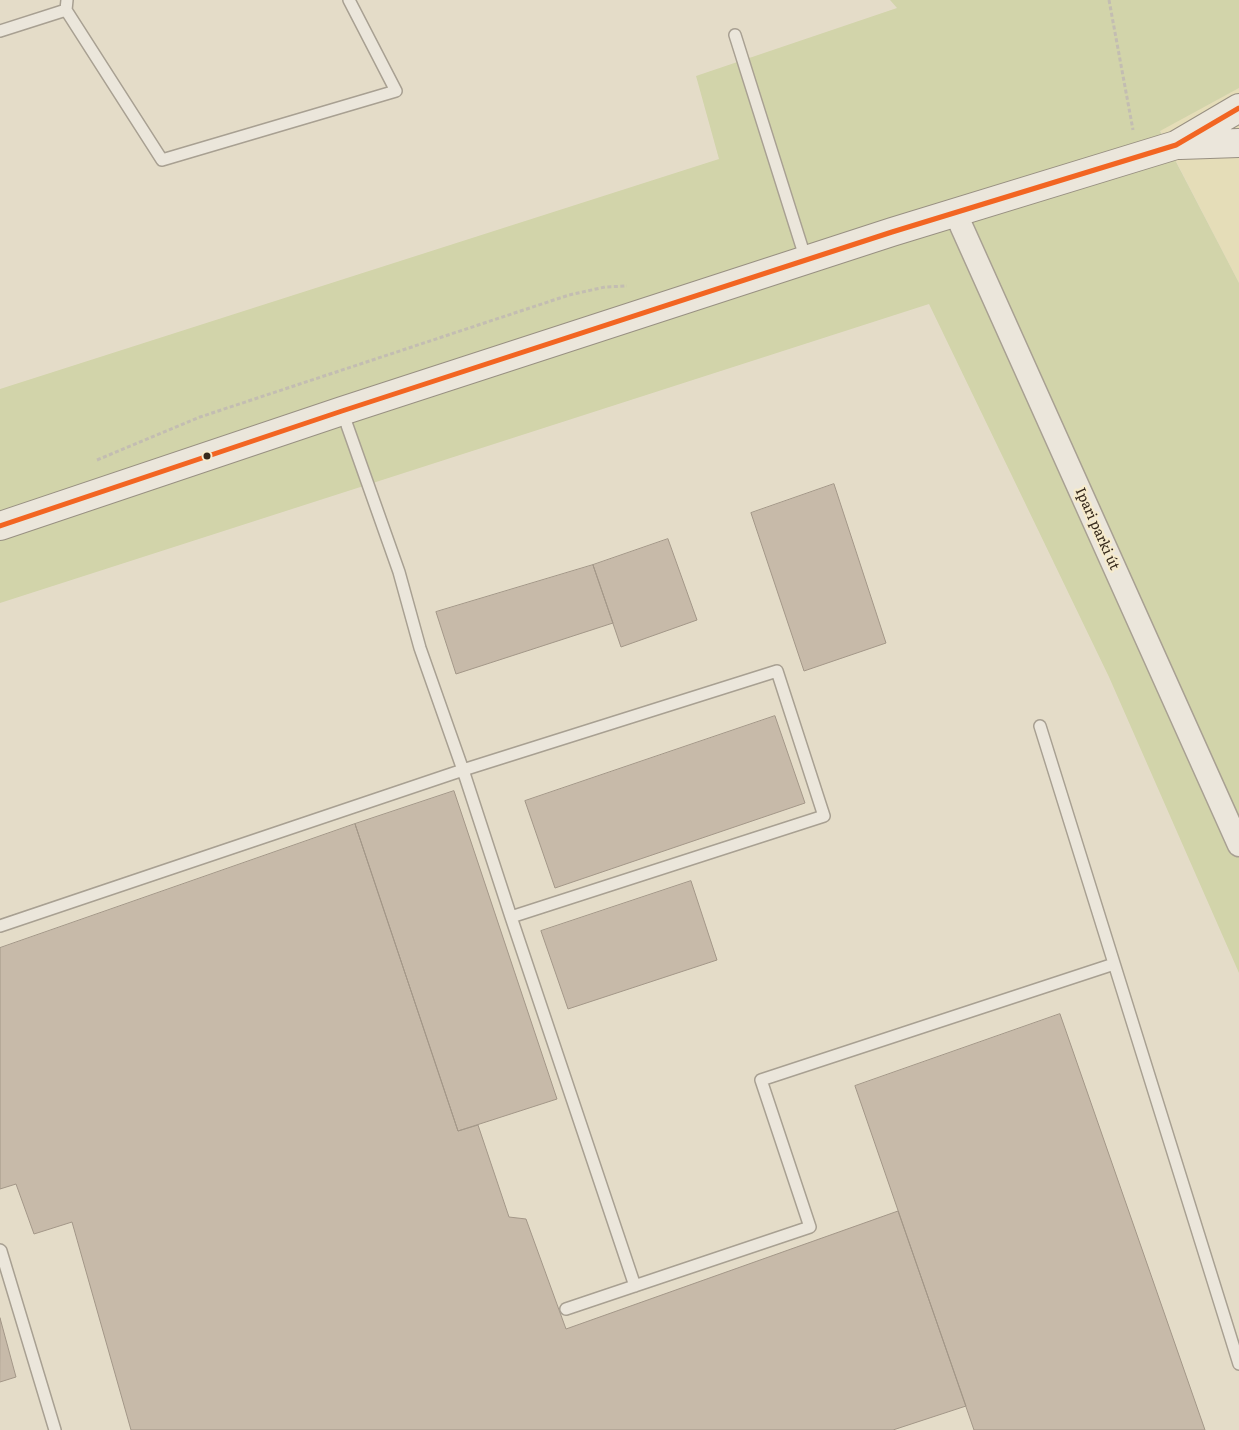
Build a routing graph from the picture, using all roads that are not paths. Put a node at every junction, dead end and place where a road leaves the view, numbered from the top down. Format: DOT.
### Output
graph roads {
  1 [pos="348,0"];
  2 [pos="66,5"];
  3 [pos="0,31"];
  4 [pos="735,35"];
  5 [pos="1239,108"];
  6 [pos="1239,143"];
  7 [pos="1176,145"];
  8 [pos="955,212"];
  9 [pos="806,260"];
  10 [pos="342,410"];
  11 [pos="0,526"];
  12 [pos="1040,726"];
  13 [pos="463,770"];
  14 [pos="1239,845"];
  15 [pos="511,917"];
  16 [pos="0,926"];
  17 [pos="1114,964"];
  18 [pos="0,1250"];
  19 [pos="635,1286"];
  20 [pos="566,1309"];
  21 [pos="1239,1364"];
  22 [pos="55,1430"];
  1 -- 2 [label="lane"];
  2 -- 3 [label="lane"];
  4 -- 9 [label="lane"];
  5 -- 7 [label="main road"];
  6 -- 7 [label="main road"];
  7 -- 8 [label="main road"];
  8 -- 9 [label="main road"];
  8 -- 14 [label="street, Ipari parki út"];
  9 -- 10 [label="main road"];
  10 -- 11 [label="main road"];
  10 -- 13 [label="lane"];
  12 -- 17 [label="lane"];
  13 -- 15 [label="lane"];
  13 -- 15 [label="lane"];
  13 -- 16 [label="lane"];
  15 -- 19 [label="lane"];
  17 -- 19 [label="lane"];
  17 -- 21 [label="lane"];
  18 -- 22 [label="lane"];
  19 -- 20 [label="lane"];
}
